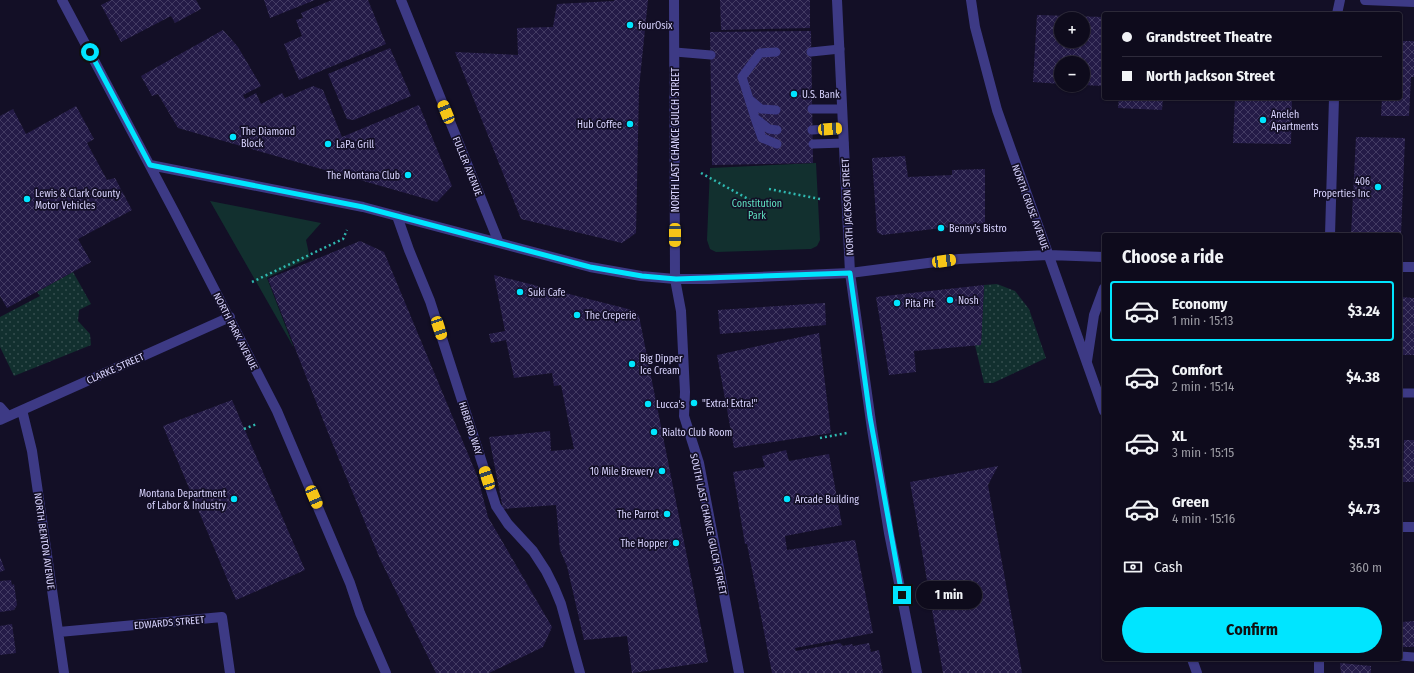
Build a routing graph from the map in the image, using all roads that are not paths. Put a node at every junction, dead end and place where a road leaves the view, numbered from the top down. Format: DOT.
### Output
graph roads {
  1 [pos="62,0"];
  2 [pos="401,0"];
  3 [pos="674,0"];
  4 [pos="837,0"];
  5 [pos="971,0"];
  6 [pos="1340,0"];
  7 [pos="1365,0"];
  8 [pos="1414,2"];
  9 [pos="1337,12"];
  10 [pos="840,49"];
  11 [pos="675,52"];
  12 [pos="776,52"];
  13 [pos="811,52"];
  14 [pos="711,55"];
  15 [pos="749,99"];
  16 [pos="1334,100"];
  17 [pos="812,109"];
  18 [pos="842,109"];
  19 [pos="776,110"];
  20 [pos="755,118"];
  21 [pos="843,128"];
  22 [pos="777,130"];
  23 [pos="812,130"];
  24 [pos="844,143"];
  25 [pos="778,144"];
  26 [pos="813,144"];
  27 [pos="150,165"];
  28 [pos="397,216"];
  29 [pos="1330,233"];
  30 [pos="499,243"];
  31 [pos="1048,255"];
  32 [pos="1102,257"];
  33 [pos="1402,267"];
  34 [pos="1414,267"];
  35 [pos="850,273"];
  36 [pos="676,279"];
  37 [pos="1102,293"];
  38 [pos="230,317"];
  39 [pos="1087,363"];
  40 [pos="1402,393"];
  41 [pos="1414,394"];
  42 [pos="1102,405"];
  43 [pos="0,407"];
  44 [pos="22,410"];
  45 [pos="4,418"];
  46 [pos="1402,526"];
  47 [pos="1414,527"];
  48 [pos="59,632"];
  49 [pos="1402,656"];
  50 [pos="1414,657"];
  51 [pos="1193,661"];
  52 [pos="1319,661"];
  53 [pos="64,673"];
  54 [pos="230,673"];
  55 [pos="386,673"];
  56 [pos="580,673"];
  57 [pos="739,673"];
  58 [pos="917,673"];
  59 [pos="1197,673"];
  60 [pos="1318,673"];
  1 -- 27 [label="street, NORTH PARK AVENUE"];
  2 -- 30 [label="street, FULLER AVENUE"];
  3 -- 11 [label="street, NORTH LAST CHANCE GULCH STREET"];
  4 -- 10 [label="street, NORTH JACKSON STREET"];
  5 -- 31 [label="street, NORTH CRUSE AVENUE"];
  6 -- 9 [label="street"];
  7 -- 8 [label="street"];
  10 -- 13 [label="lane"];
  10 -- 18 [label="street, NORTH JACKSON STREET"];
  11 -- 14 [label="lane"];
  11 -- 36 [label="street, NORTH LAST CHANCE GULCH STREET"];
  12 -- 15 [label="lane"];
  15 -- 19 [label="lane"];
  15 -- 20 [label="lane"];
  16 -- 29 [label="street"];
  17 -- 18 [label="lane"];
  18 -- 21 [label="street, NORTH JACKSON STREET"];
  20 -- 22 [label="lane"];
  20 -- 25 [label="lane"];
  21 -- 23 [label="lane"];
  21 -- 24 [label="street, NORTH JACKSON STREET"];
  24 -- 26 [label="lane"];
  24 -- 35 [label="street, NORTH JACKSON STREET"];
  27 -- 28 [label="street"];
  27 -- 38 [label="street, NORTH PARK AVENUE"];
  28 -- 30 [label="street"];
  28 -- 56 [label="street, HIBBERD WAY"];
  30 -- 36 [label="street"];
  31 -- 32 [label="street"];
  31 -- 35 [label="street"];
  31 -- 39 [label="street, NORTH CRUSE AVENUE"];
  33 -- 34 [label="street"];
  35 -- 36 [label="street"];
  35 -- 58 [label="street, NORTH JACKSON STREET"];
  36 -- 57 [label="street, SOUTH LAST CHANCE GULCH STREET"];
  37 -- 39 [label="street"];
  38 -- 44 [label="street, CLARKE STREET"];
  38 -- 55 [label="street, NORTH PARK AVENUE"];
  39 -- 42 [label="street, NORTH CRUSE AVENUE"];
  40 -- 41 [label="lane"];
  43 -- 45 [label="street"];
  44 -- 45 [label="street, CLARKE STREET"];
  44 -- 48 [label="street, NORTH BENTON AVENUE"];
  46 -- 47 [label="street"];
  48 -- 53 [label="street, NORTH BENTON AVENUE"];
  48 -- 54 [label="street, EDWARDS STREET"];
  49 -- 50 [label="lane"];
  51 -- 59 [label="street"];
  52 -- 60 [label="street"];
}
